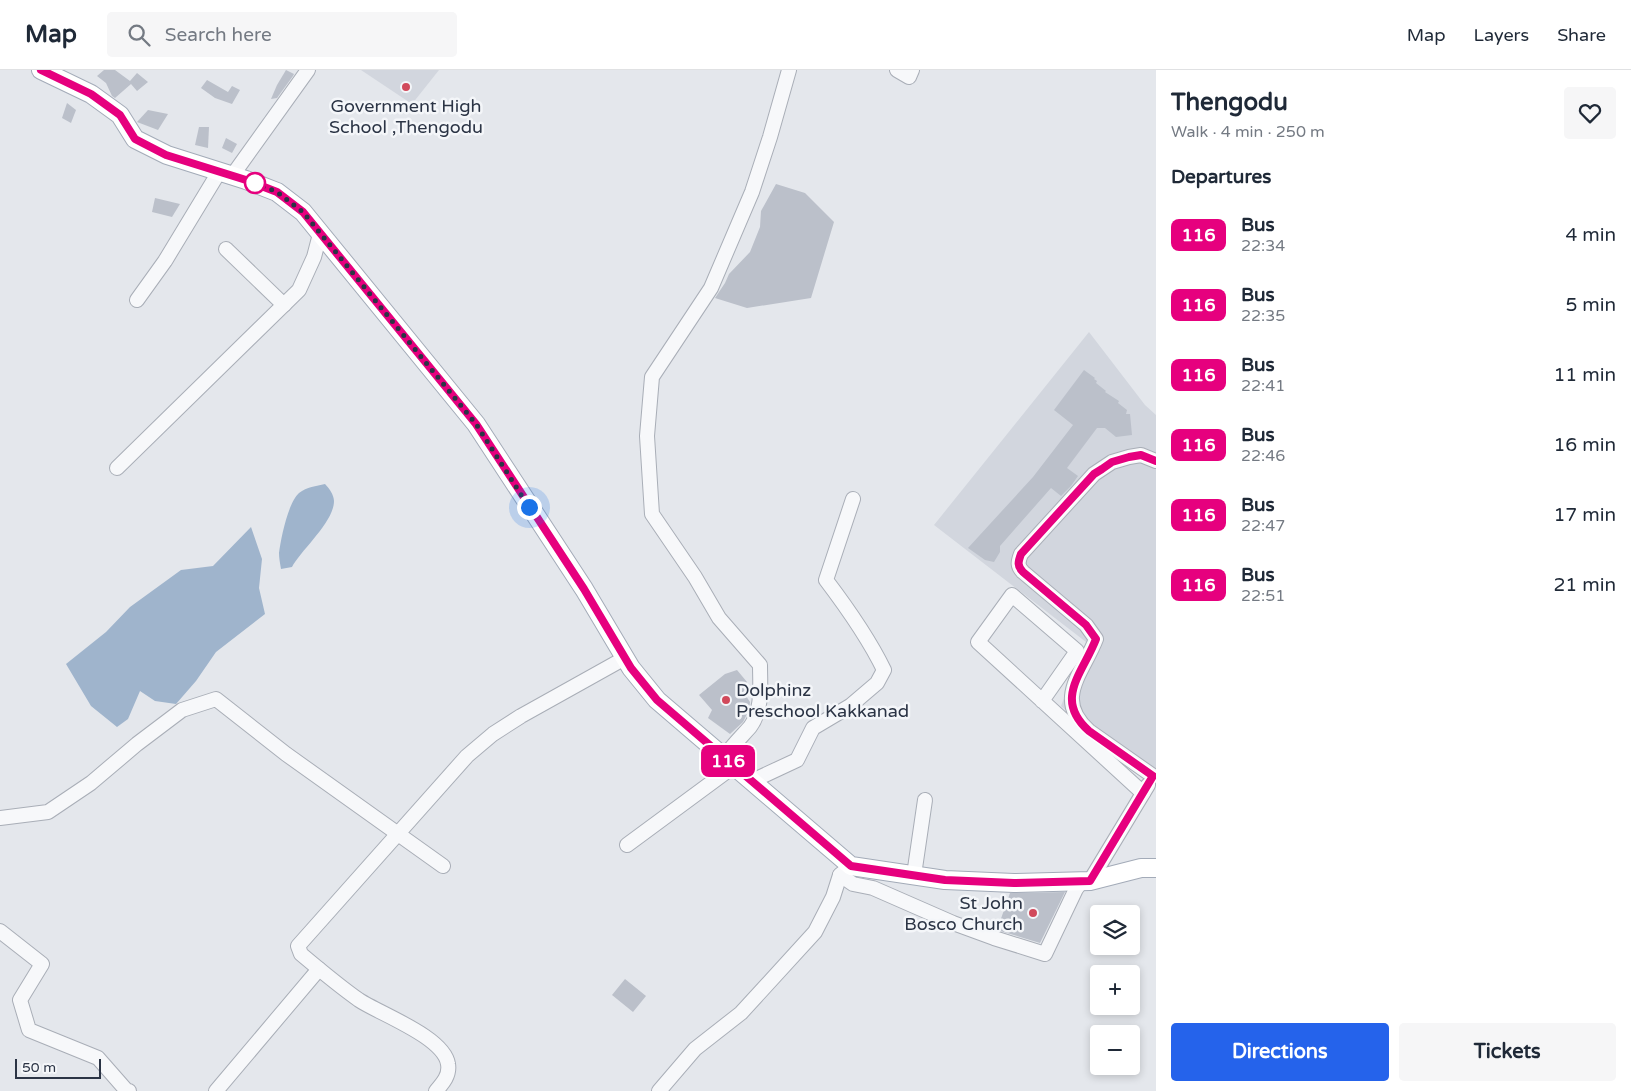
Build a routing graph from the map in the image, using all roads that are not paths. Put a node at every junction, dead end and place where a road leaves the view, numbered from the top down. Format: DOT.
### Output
graph roads {
  1 [pos="41,70"];
  2 [pos="308,70"];
  3 [pos="789,70"];
  4 [pos="897,70"];
  5 [pos="912,70"];
  6 [pos="226,174"];
  7 [pos="320,234"];
  8 [pos="226,249"];
  9 [pos="137,300"];
  10 [pos="284,305"];
  11 [pos="1156,461"];
  12 [pos="117,468"];
  13 [pos="853,499"];
  14 [pos="625,658"];
  15 [pos="1042,701"];
  16 [pos="729,762"];
  17 [pos="1154,774"];
  18 [pos="752,781"];
  19 [pos="1143,793"];
  20 [pos="925,800"];
  21 [pos="0,818"];
  22 [pos="396,834"];
  23 [pos="627,845"];
  24 [pos="443,866"];
  25 [pos="1156,868"];
  26 [pos="845,870"];
  27 [pos="914,875"];
  28 [pos="1086,881"];
  29 [pos="0,931"];
  30 [pos="320,969"];
  31 [pos="129,1091"];
  32 [pos="216,1091"];
  33 [pos="436,1091"];
  34 [pos="659,1091"];
  1 -- 6 [label="main road"];
  2 -- 6 [label="street"];
  3 -- 16 [label="street"];
  4 -- 5 [label="street"];
  6 -- 7 [label="main road"];
  6 -- 9 [label="street"];
  7 -- 10 [label="street"];
  7 -- 14 [label="main road"];
  8 -- 10 [label="street"];
  10 -- 12 [label="street"];
  11 -- 17 [label="street"];
  13 -- 18 [label="street"];
  14 -- 16 [label="main road"];
  14 -- 22 [label="street"];
  15 -- 15 [label="street"];
  15 -- 19 [label="street"];
  16 -- 18 [label="main road"];
  16 -- 23 [label="street"];
  17 -- 19 [label="street"];
  18 -- 26 [label="main road"];
  19 -- 28 [label="street"];
  20 -- 27 [label="street"];
  21 -- 22 [label="street"];
  22 -- 24 [label="street"];
  22 -- 30 [label="street"];
  25 -- 28 [label="main road"];
  26 -- 27 [label="main road"];
  26 -- 28 [label="street"];
  26 -- 34 [label="street"];
  27 -- 28 [label="main road"];
  29 -- 31 [label="street"];
  30 -- 32 [label="street"];
  30 -- 33 [label="street"];
}
